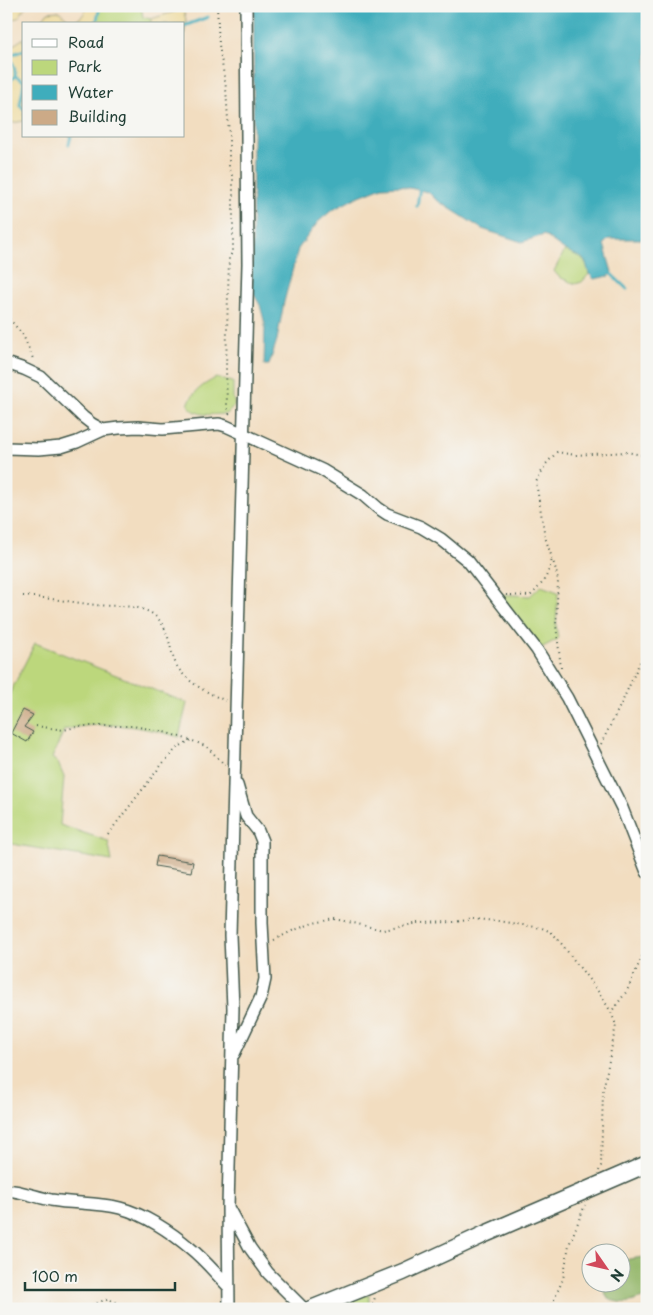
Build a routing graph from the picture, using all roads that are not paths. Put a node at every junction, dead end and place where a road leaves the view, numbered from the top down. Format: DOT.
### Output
graph roads {
  1 [pos="246,6"];
  2 [pos="6,363"];
  3 [pos="103,430"];
  4 [pos="238,432"];
  5 [pos="6,448"];
  6 [pos="234,775"];
  7 [pos="647,872"];
  8 [pos="232,1058"];
  9 [pos="647,1164"];
  10 [pos="6,1190"];
  11 [pos="228,1207"];
  12 [pos="228,1286"];
  13 [pos="228,1309"];
  14 [pos="304,1309"];
  15 [pos="311,1309"];
  1 -- 4 [label="street"];
  2 -- 3 [label="street"];
  3 -- 4 [label="street"];
  3 -- 5 [label="street"];
  4 -- 6 [label="street"];
  4 -- 7 [label="street"];
  6 -- 8 [label="street"];
  6 -- 8 [label="street"];
  8 -- 11 [label="street"];
  9 -- 15 [label="street"];
  10 -- 12 [label="street"];
  11 -- 12 [label="street"];
  11 -- 14 [label="street"];
  12 -- 13 [label="street"];
}
